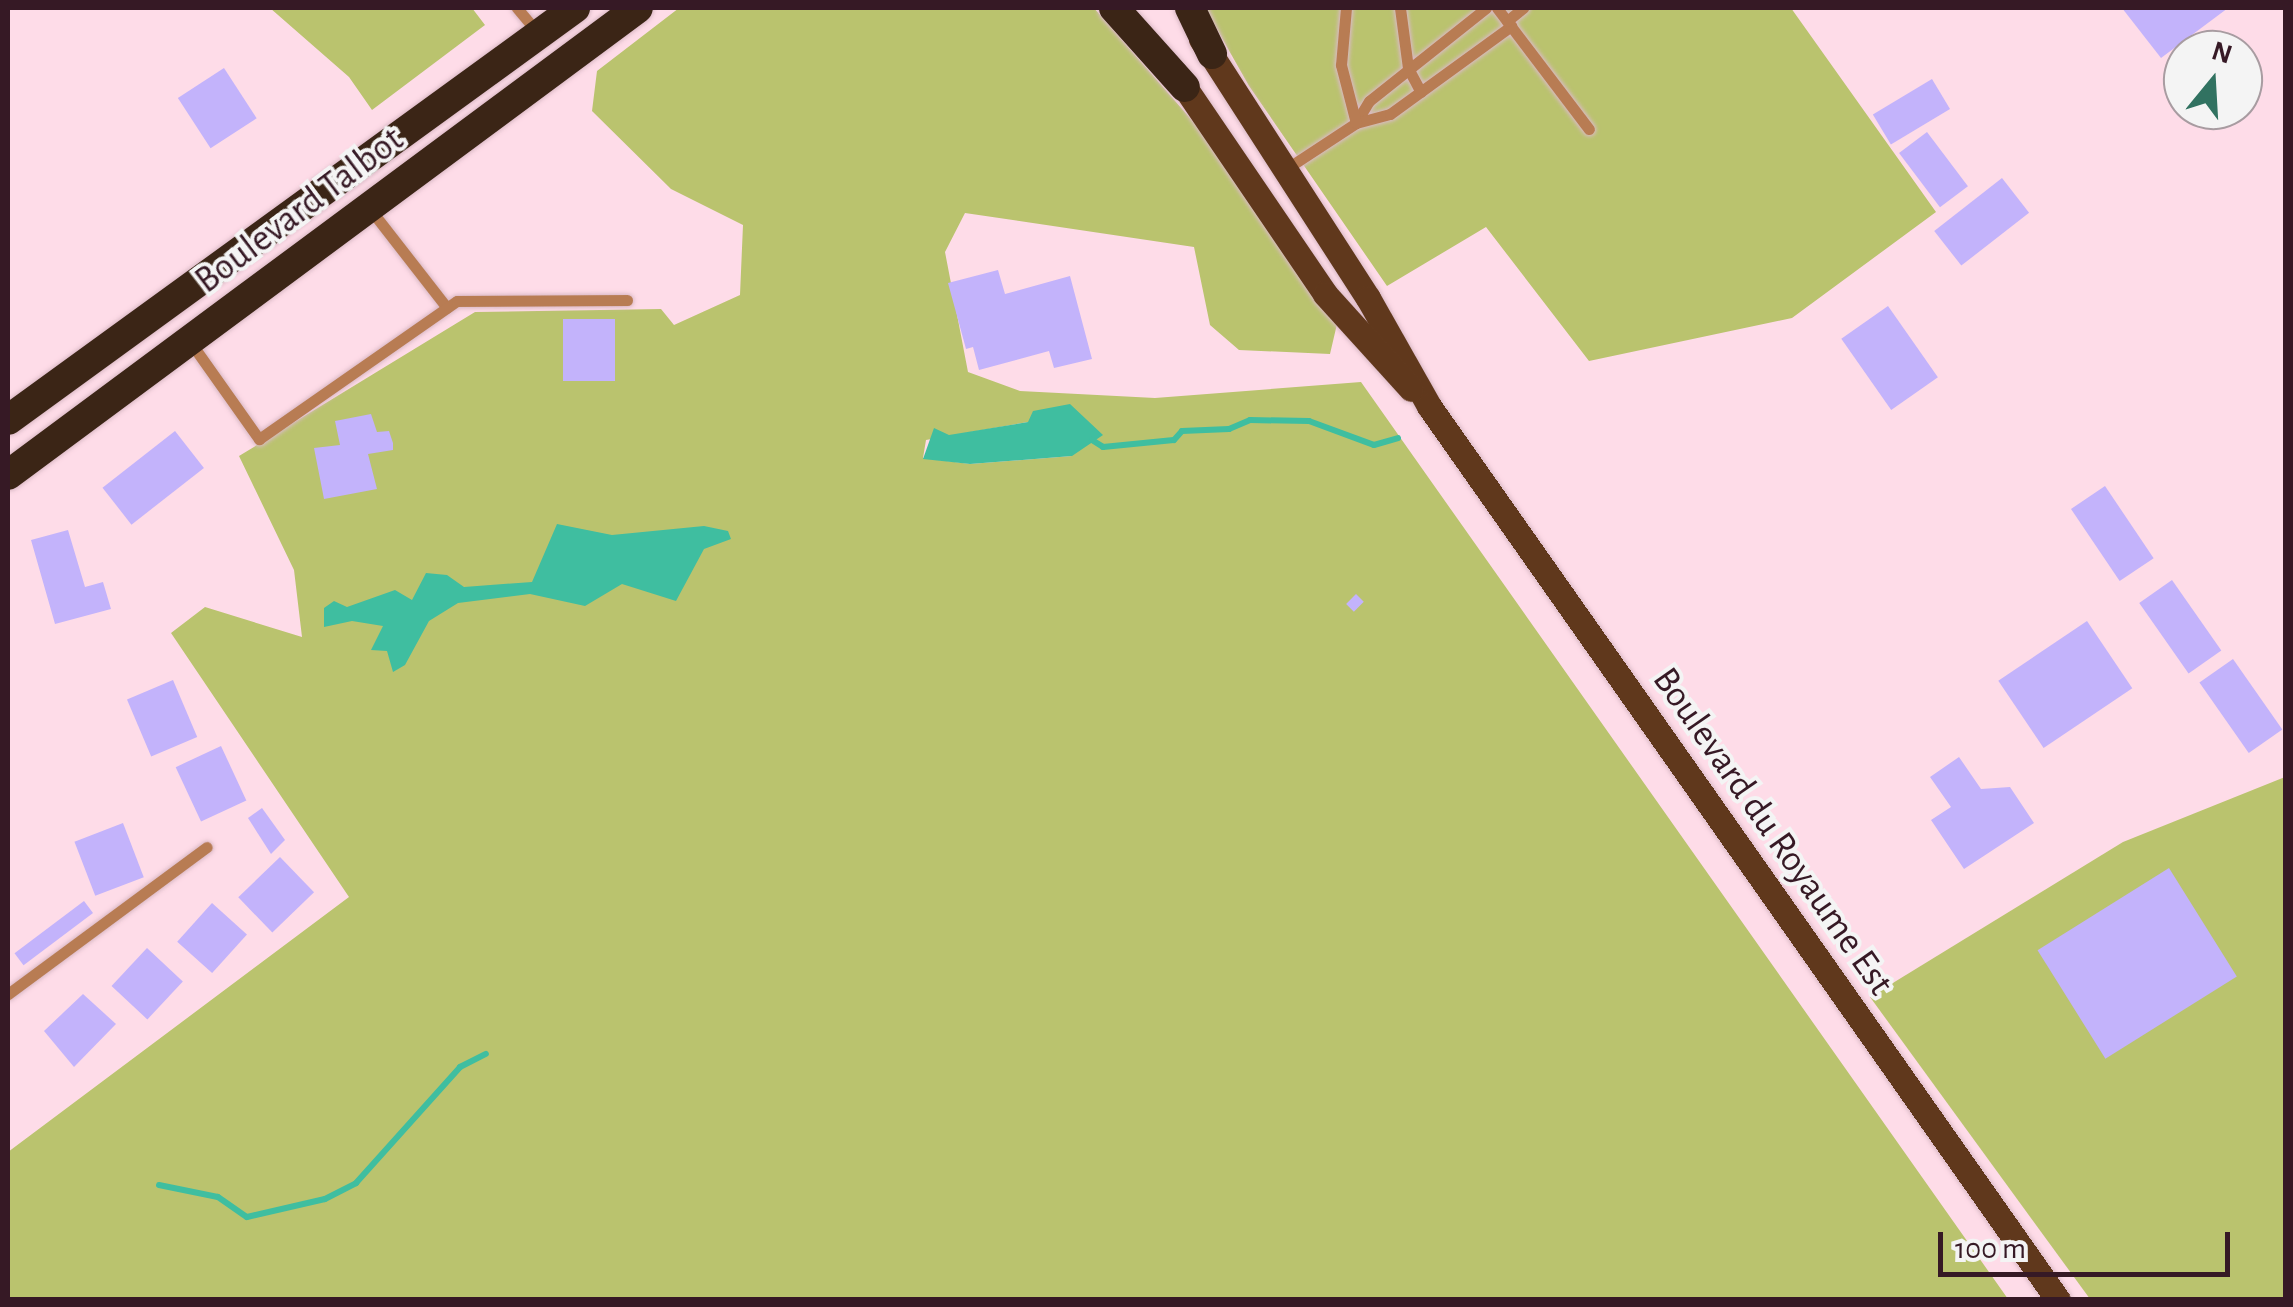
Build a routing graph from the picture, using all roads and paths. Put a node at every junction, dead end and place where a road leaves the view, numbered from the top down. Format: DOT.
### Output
graph roads {
  1 [pos="518,8"];
  2 [pos="576,8"];
  3 [pos="638,8"];
  4 [pos="1114,8"];
  5 [pos="1124,8"];
  6 [pos="1176,8"];
  7 [pos="1190,8"];
  8 [pos="1346,8"];
  9 [pos="1400,8"];
  10 [pos="1486,8"];
  11 [pos="1496,8"];
  12 [pos="1524,8"];
  13 [pos="1509,23"];
  14 [pos="538,34"];
  15 [pos="1212,54"];
  16 [pos="1408,68"];
  17 [pos="1186,87"];
  18 [pos="1420,92"];
  19 [pos="1356,123"];
  20 [pos="1589,129"];
  21 [pos="1286,169"];
  22 [pos="344,173"];
  23 [pos="370,209"];
  24 [pos="627,300"];
  25 [pos="447,308"];
  26 [pos="191,343"];
  27 [pos="1429,406"];
  28 [pos="8,420"];
  29 [pos="8,475"];
  30 [pos="207,846"];
  31 [pos="8,994"];
  32 [pos="2058,1300"];
  1 -- 14 [label="lane"];
  2 -- 14 [label="highway, Boulevard Talbot"];
  3 -- 23 [label="highway, Boulevard Talbot"];
  4 -- 17 [label="highway"];
  5 -- 17 [label="main road, Boulevard du Royaume Est"];
  6 -- 15 [label="main road, Boulevard du Royaume Est"];
  7 -- 15 [label="highway"];
  8 -- 19 [label="lane"];
  9 -- 16 [label="lane"];
  10 -- 16 [label="lane"];
  11 -- 13 [label="lane"];
  12 -- 13 [label="lane"];
  13 -- 18 [label="lane"];
  13 -- 20 [label="lane"];
  14 -- 22 [label="highway, Boulevard Talbot"];
  15 -- 21 [label="main road, Boulevard du Royaume Est"];
  16 -- 18 [label="lane"];
  16 -- 19 [label="lane"];
  17 -- 27 [label="main road, Boulevard du Royaume Est"];
  18 -- 19 [label="lane"];
  19 -- 21 [label="lane"];
  21 -- 27 [label="main road, Boulevard du Royaume Est"];
  22 -- 23 [label="highway"];
  22 -- 28 [label="highway, Boulevard Talbot"];
  23 -- 25 [label="lane"];
  23 -- 26 [label="highway, Boulevard Talbot"];
  24 -- 25 [label="lane"];
  25 -- 26 [label="lane"];
  26 -- 29 [label="highway, Boulevard Talbot"];
  27 -- 32 [label="main road, Boulevard du Royaume Est"];
  30 -- 31 [label="lane"];
}
